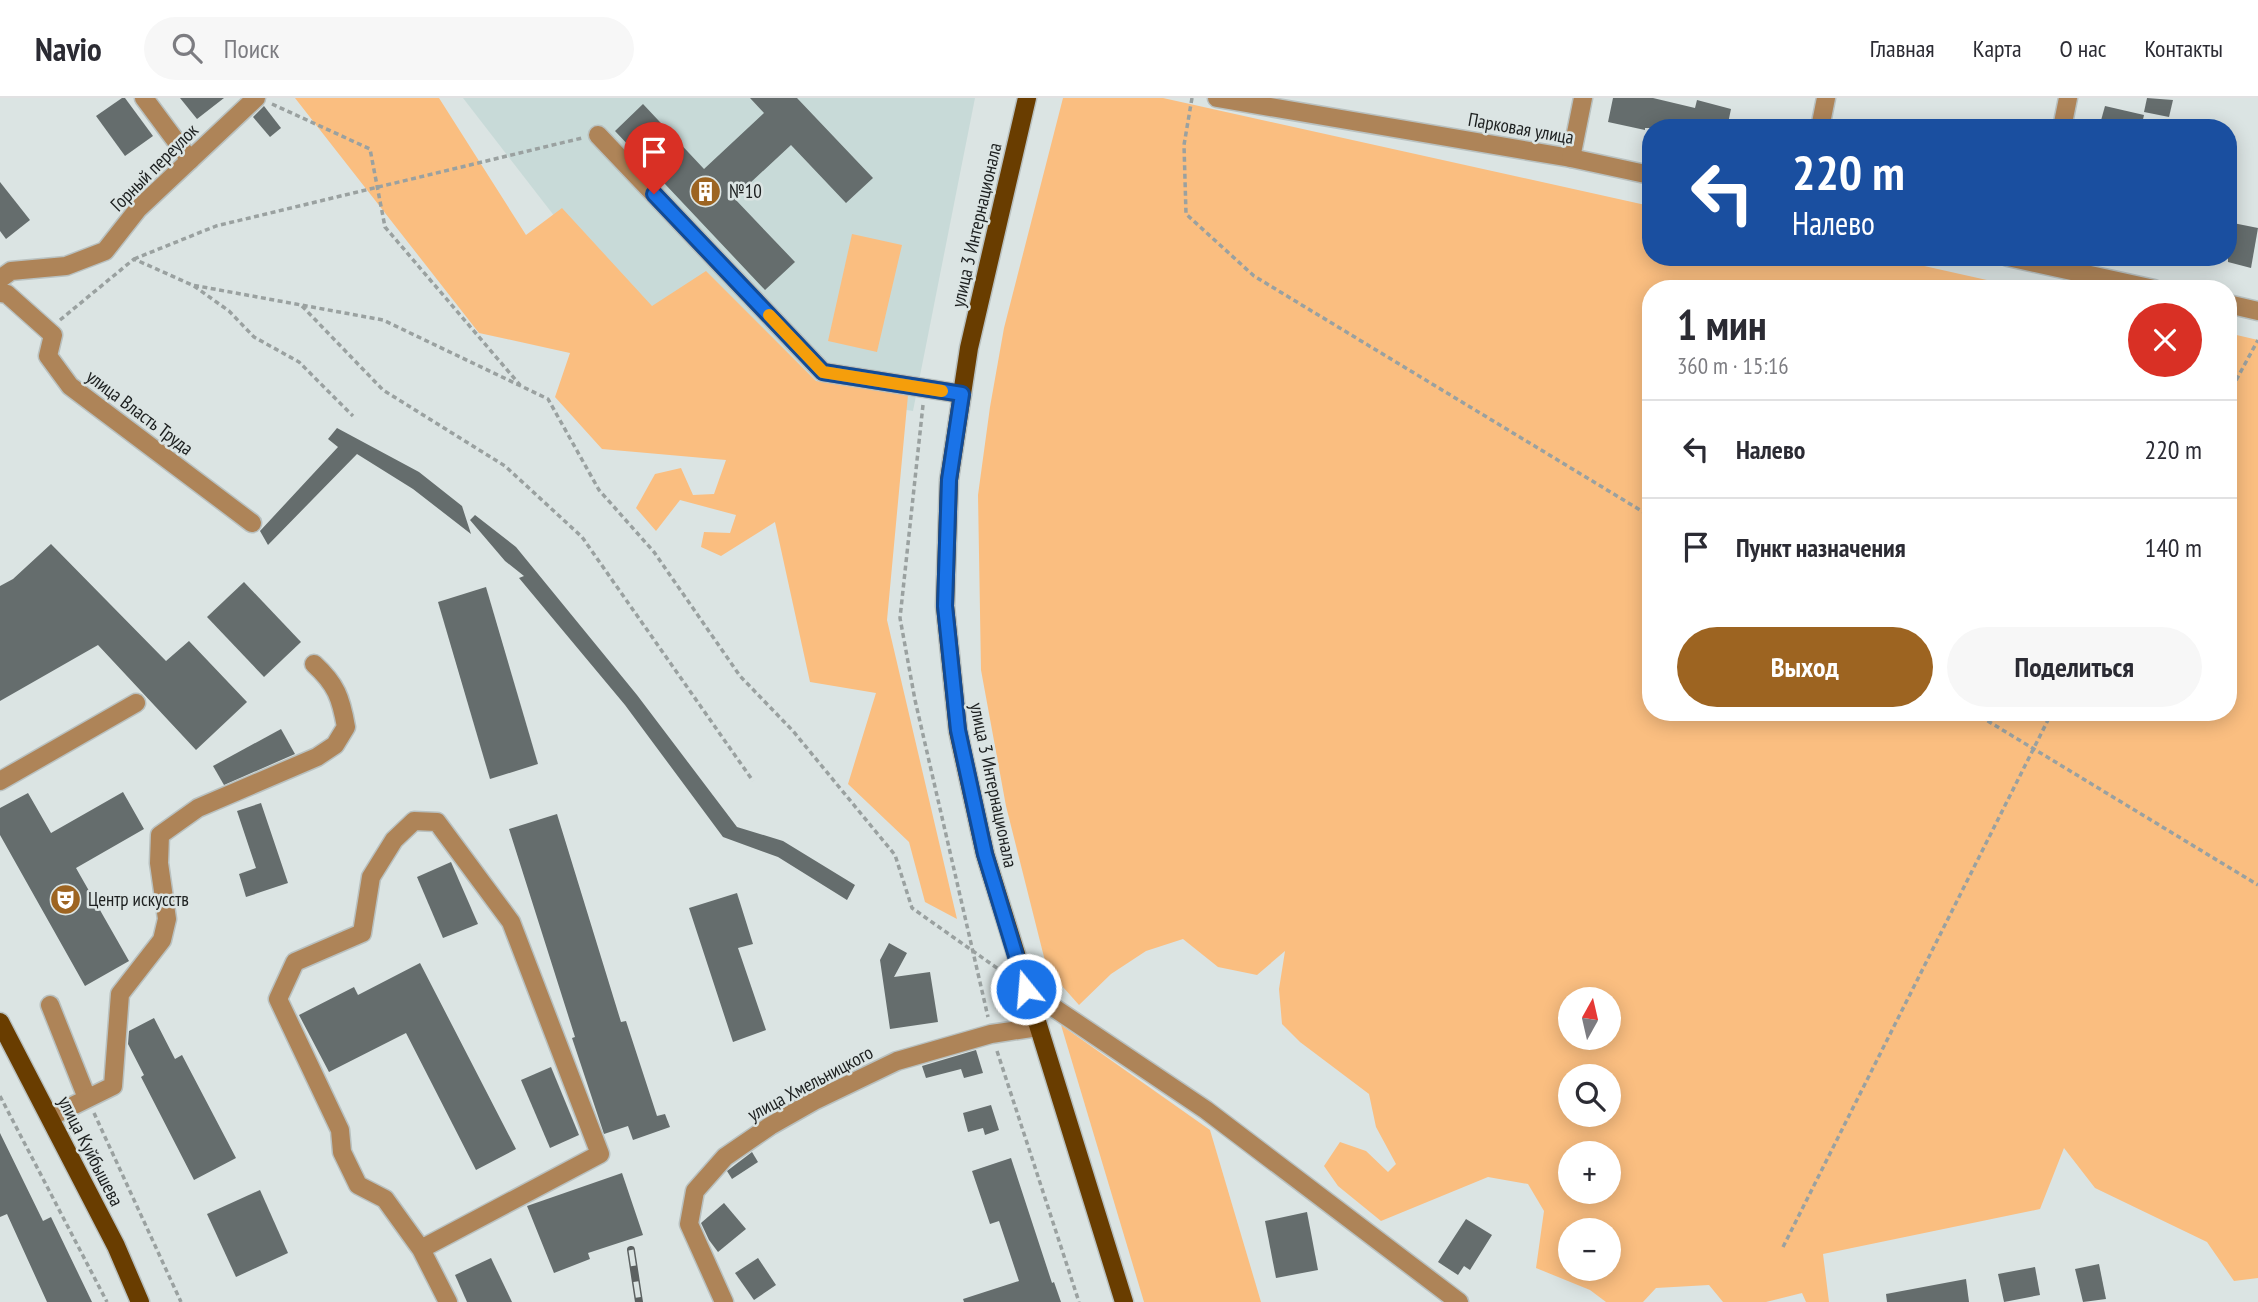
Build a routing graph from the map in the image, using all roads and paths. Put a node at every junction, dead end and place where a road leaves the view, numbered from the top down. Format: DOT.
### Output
graph roads {
  1 [pos="144,98"];
  2 [pos="1027,98"];
  3 [pos="1192,98"];
  4 [pos="1217,98"];
  5 [pos="1583,98"];
  6 [pos="1826,98"];
  7 [pos="2068,98"];
  8 [pos="264,101"];
  9 [pos="1325,106"];
  10 [pos="1822,119"];
  11 [pos="2064,119"];
  12 [pos="598,135"];
  13 [pos="1571,158"];
  14 [pos="190,160"];
  15 [pos="1642,173"];
  16 [pos="377,187"];
  17 [pos="134,259"];
  18 [pos="2058,266"];
  19 [pos="0,279"];
  20 [pos="2116,280"];
  21 [pos="192,285"];
  22 [pos="0,293"];
  23 [pos="300,305"];
  24 [pos="2237,306"];
  25 [pos="2258,311"];
  26 [pos="48,330"];
  27 [pos="2258,340"];
  28 [pos="2237,378"];
  29 [pos="521,386"];
  30 [pos="962,394"];
  31 [pos="353,416"];
  32 [pos="1642,511"];
  33 [pos="252,523"];
  34 [pos="314,664"];
  35 [pos="136,703"];
  36 [pos="1988,721"];
  37 [pos="2047,721"];
  38 [pos="2033,748"];
  39 [pos="0,781"];
  40 [pos="753,781"];
  41 [pos="2258,885"];
  42 [pos="1026,989"];
  43 [pos="50,1005"];
  44 [pos="0,1023"];
  45 [pos="1038,1027"];
  46 [pos="0,1096"];
  47 [pos="88,1098"];
  48 [pos="50,1117"];
  49 [pos="1783,1247"];
  50 [pos="422,1249"];
  51 [pos="107,1302"];
  52 [pos="140,1302"];
  53 [pos="181,1302"];
  54 [pos="448,1302"];
  55 [pos="724,1302"];
  56 [pos="1124,1302"];
  57 [pos="1459,1302"];
  1 -- 14 [label="street"];
  2 -- 30 [label="main road, улица 3 Интернационала"];
  3 -- 32 [label="path"];
  4 -- 9 [label="street, Парковая улица"];
  5 -- 13 [label="street"];
  6 -- 10 [label="street"];
  7 -- 11 [label="street"];
  8 -- 14 [label="street, Горный переулок"];
  8 -- 16 [label="path"];
  9 -- 13 [label="street, Парковая улица"];
  12 -- 16 [label="path"];
  12 -- 30 [label="street"];
  13 -- 15 [label="street, Парковая улица"];
  14 -- 19 [label="street, Горный переулок"];
  16 -- 17 [label="path"];
  16 -- 29 [label="path"];
  17 -- 21 [label="path"];
  17 -- 26 [label="path"];
  18 -- 20 [label="street"];
  21 -- 23 [label="path"];
  21 -- 31 [label="path"];
  22 -- 26 [label="street"];
  23 -- 29 [label="path"];
  23 -- 40 [label="path"];
  24 -- 25 [label="street"];
  26 -- 33 [label="street, улица Власть Труда"];
  27 -- 28 [label="path"];
  29 -- 42 [label="path"];
  30 -- 42 [label="main road, улица 3 Интернационала"];
  34 -- 47 [label="street"];
  35 -- 39 [label="street"];
  36 -- 38 [label="path"];
  37 -- 38 [label="path"];
  38 -- 41 [label="path"];
  38 -- 49 [label="path"];
  42 -- 45 [label="main road, улица 3 Интернационала"];
  42 -- 57 [label="street"];
  43 -- 47 [label="street"];
  44 -- 48 [label="main road, улица Куйбышева"];
  45 -- 55 [label="street, улица Хмельницкого"];
  45 -- 56 [label="main road, улица 3 Интернационала"];
  46 -- 51 [label="path"];
  47 -- 48 [label="street"];
  47 -- 53 [label="path"];
  48 -- 52 [label="main road, улица Куйбышева"];
  50 -- 50 [label="street"];
  50 -- 54 [label="street"];
}
